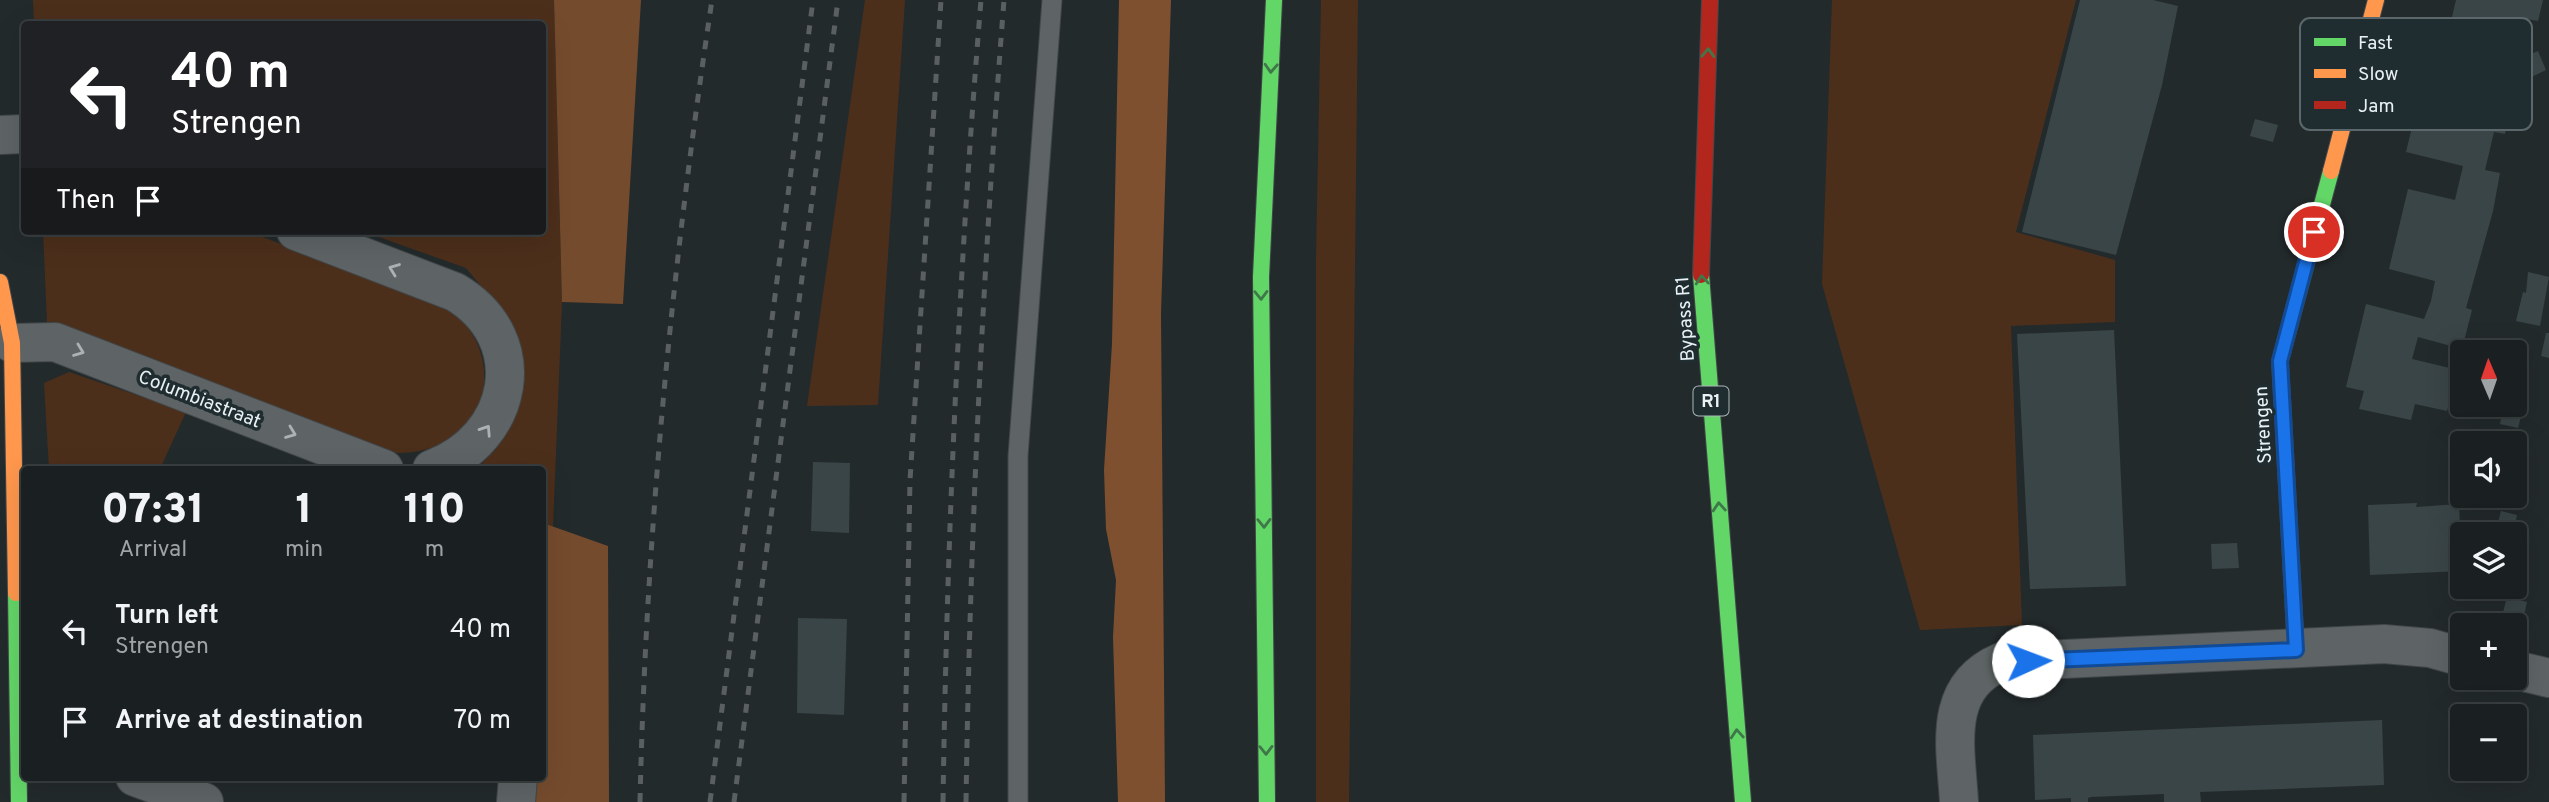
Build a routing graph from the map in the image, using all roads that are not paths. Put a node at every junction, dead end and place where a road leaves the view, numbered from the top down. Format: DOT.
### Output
graph roads {
  1 [pos="1052,0"];
  2 [pos="1274,0"];
  3 [pos="1710,0"];
  4 [pos="2376,0"];
  5 [pos="2371,18"];
  6 [pos="2341,130"];
  7 [pos="21,134"];
  8 [pos="0,135"];
  9 [pos="306,235"];
  10 [pos="0,282"];
  11 [pos="12,343"];
  12 [pos="376,466"];
  13 [pos="438,466"];
  14 [pos="19,544"];
  15 [pos="2296,650"];
  16 [pos="2450,654"];
  17 [pos="2527,673"];
  18 [pos="2549,678"];
  19 [pos="21,747"];
  20 [pos="146,781"];
  21 [pos="518,781"];
  22 [pos="19,802"];
  23 [pos="204,802"];
  24 [pos="516,802"];
  25 [pos="1018,802"];
  26 [pos="1267,802"];
  27 [pos="1743,802"];
  28 [pos="1959,802"];
  1 -- 25 [label="lane"];
  2 -- 26 [label="main road, one-way"];
  27 -- 3 [label="main road, Bypass R1 / R1, one-way"];
  4 -- 5 [label="main road, Strengen"];
  6 -- 15 [label="main road, Strengen"];
  7 -- 8 [label="street"];
  13 -- 9 [label="street, one-way"];
  10 -- 11 [label="main road"];
  11 -- 12 [label="street, Columbiastraat, one-way"];
  11 -- 14 [label="main road"];
  14 -- 19 [label="main road"];
  15 -- 16 [label="street"];
  15 -- 28 [label="street"];
  17 -- 18 [label="street"];
  19 -- 22 [label="main road"];
  20 -- 23 [label="street"];
  21 -- 24 [label="street"];
}
